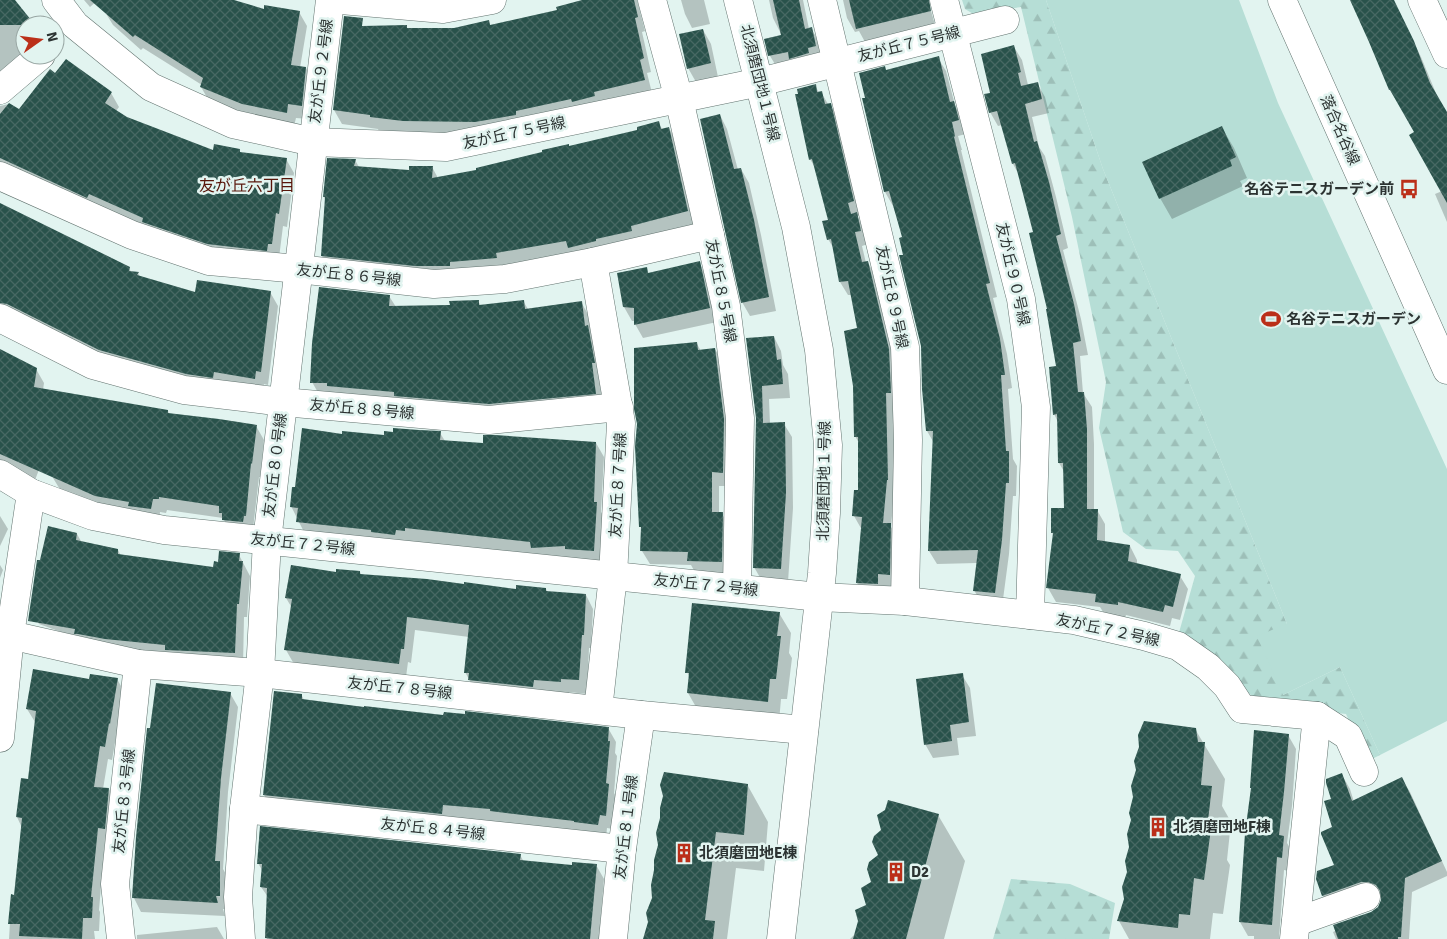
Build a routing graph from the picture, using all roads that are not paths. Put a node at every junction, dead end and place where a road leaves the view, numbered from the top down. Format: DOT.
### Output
graph roads {
  1 [pos="56,0"];
  2 [pos="330,0"];
  3 [pos="341,0"];
  4 [pos="492,0"];
  5 [pos="652,0"];
  6 [pos="738,0"];
  7 [pos="822,0"];
  8 [pos="944,0"];
  9 [pos="1282,0"];
  10 [pos="1422,0"];
  11 [pos="400,3"];
  12 [pos="60,15"];
  13 [pos="1005,20"];
  14 [pos="952,33"];
  15 [pos="65,34"];
  16 [pos="1447,54"];
  17 [pos="838,62"];
  18 [pos="29,65"];
  19 [pos="760,82"];
  20 [pos="0,90"];
  21 [pos="679,99"];
  22 [pos="313,142"];
  23 [pos="0,176"];
  24 [pos="710,235"];
  25 [pos="593,262"];
  26 [pos="298,269"];
  27 [pos="0,318"];
  28 [pos="1441,341"];
  29 [pos="1447,370"];
  30 [pos="283,402"];
  31 [pos="619,407"];
  32 [pos="0,474"];
  33 [pos="31,492"];
  34 [pos="267,541"];
  35 [pos="613,576"];
  36 [pos="737,588"];
  37 [pos="819,597"];
  38 [pos="905,601"];
  39 [pos="1030,615"];
  40 [pos="5,633"];
  41 [pos="138,664"];
  42 [pos="260,673"];
  43 [pos="598,710"];
  44 [pos="641,715"];
  45 [pos="1317,716"];
  46 [pos="804,730"];
  47 [pos="0,738"];
  48 [pos="1364,772"];
  49 [pos="244,810"];
  50 [pos="622,849"];
  51 [pos="1366,897"];
  52 [pos="1295,931"];
  53 [pos="121,939"];
  54 [pos="241,939"];
  55 [pos="613,939"];
  56 [pos="781,939"];
  1 -- 12 [label="street, 友が丘７５号線"];
  2 -- 22 [label="street, 友が丘９２号線"];
  3 -- 11 [label="street"];
  4 -- 11 [label="street"];
  5 -- 21 [label="street, 友が丘８５号線"];
  6 -- 19 [label="street, 北須磨団地１号線"];
  7 -- 17 [label="street, 友が丘８９号線"];
  8 -- 14 [label="street, 友が丘９０号線"];
  9 -- 28 [label="street, 落合名谷線"];
  10 -- 16 [label="street"];
  13 -- 14 [label="street, 友が丘７５号線"];
  14 -- 17 [label="street, 友が丘７５号線"];
  14 -- 39 [label="street, 友が丘９０号線"];
  15 -- 22 [label="street, 友が丘７５号線"];
  17 -- 19 [label="street, 友が丘７５号線"];
  17 -- 38 [label="street, 友が丘８９号線"];
  18 -- 20 [label="street"];
  19 -- 21 [label="street, 友が丘７５号線"];
  19 -- 37 [label="street, 北須磨団地１号線"];
  21 -- 22 [label="street, 友が丘７５号線"];
  21 -- 24 [label="street, 友が丘８５号線"];
  22 -- 26 [label="street, 友が丘８０号線"];
  23 -- 26 [label="street, 友が丘８６号線"];
  24 -- 25 [label="street, 友が丘８６号線"];
  24 -- 36 [label="street, 友が丘８５号線"];
  25 -- 26 [label="street, 友が丘８６号線"];
  25 -- 31 [label="street, 友が丘８７号線"];
  26 -- 30 [label="street, 友が丘８０号線"];
  27 -- 30 [label="street, 友が丘８８号線"];
  28 -- 29 [label="street, 落合名谷線"];
  30 -- 31 [label="street, 友が丘８８号線"];
  30 -- 34 [label="street, 友が丘８０号線"];
  31 -- 35 [label="street, 友が丘８７号線"];
  32 -- 33 [label="street, 友が丘７２号線"];
  33 -- 34 [label="street, 友が丘７２号線"];
  33 -- 40 [label="street"];
  34 -- 35 [label="street, 友が丘７２号線"];
  34 -- 42 [label="street, 友が丘８０号線"];
  35 -- 36 [label="street, 友が丘７２号線"];
  35 -- 43 [label="street, 友が丘８７号線"];
  36 -- 37 [label="street, 友が丘７２号線"];
  37 -- 38 [label="street, 友が丘７２号線"];
  37 -- 46 [label="street, 北須磨団地１号線"];
  38 -- 39 [label="street, 友が丘７２号線"];
  39 -- 45 [label="street, 友が丘７２号線"];
  40 -- 41 [label="street, 友が丘７８号線"];
  40 -- 47 [label="street"];
  41 -- 42 [label="street, 友が丘７８号線"];
  41 -- 53 [label="street, 友が丘８３号線"];
  42 -- 43 [label="street, 友が丘７８号線"];
  42 -- 49 [label="street, 友が丘８０号線"];
  43 -- 44 [label="street, 友が丘７８号線"];
  44 -- 46 [label="street, 友が丘７８号線"];
  44 -- 50 [label="street, 友が丘８１号線"];
  45 -- 48 [label="street, 友が丘７２号線"];
  45 -- 52 [label="street"];
  46 -- 56 [label="street, 北須磨団地１号線"];
  49 -- 50 [label="street, 友が丘８４号線"];
  49 -- 54 [label="street, 友が丘８０号線"];
  50 -- 55 [label="street, 友が丘８１号線"];
  51 -- 52 [label="street"];
}
